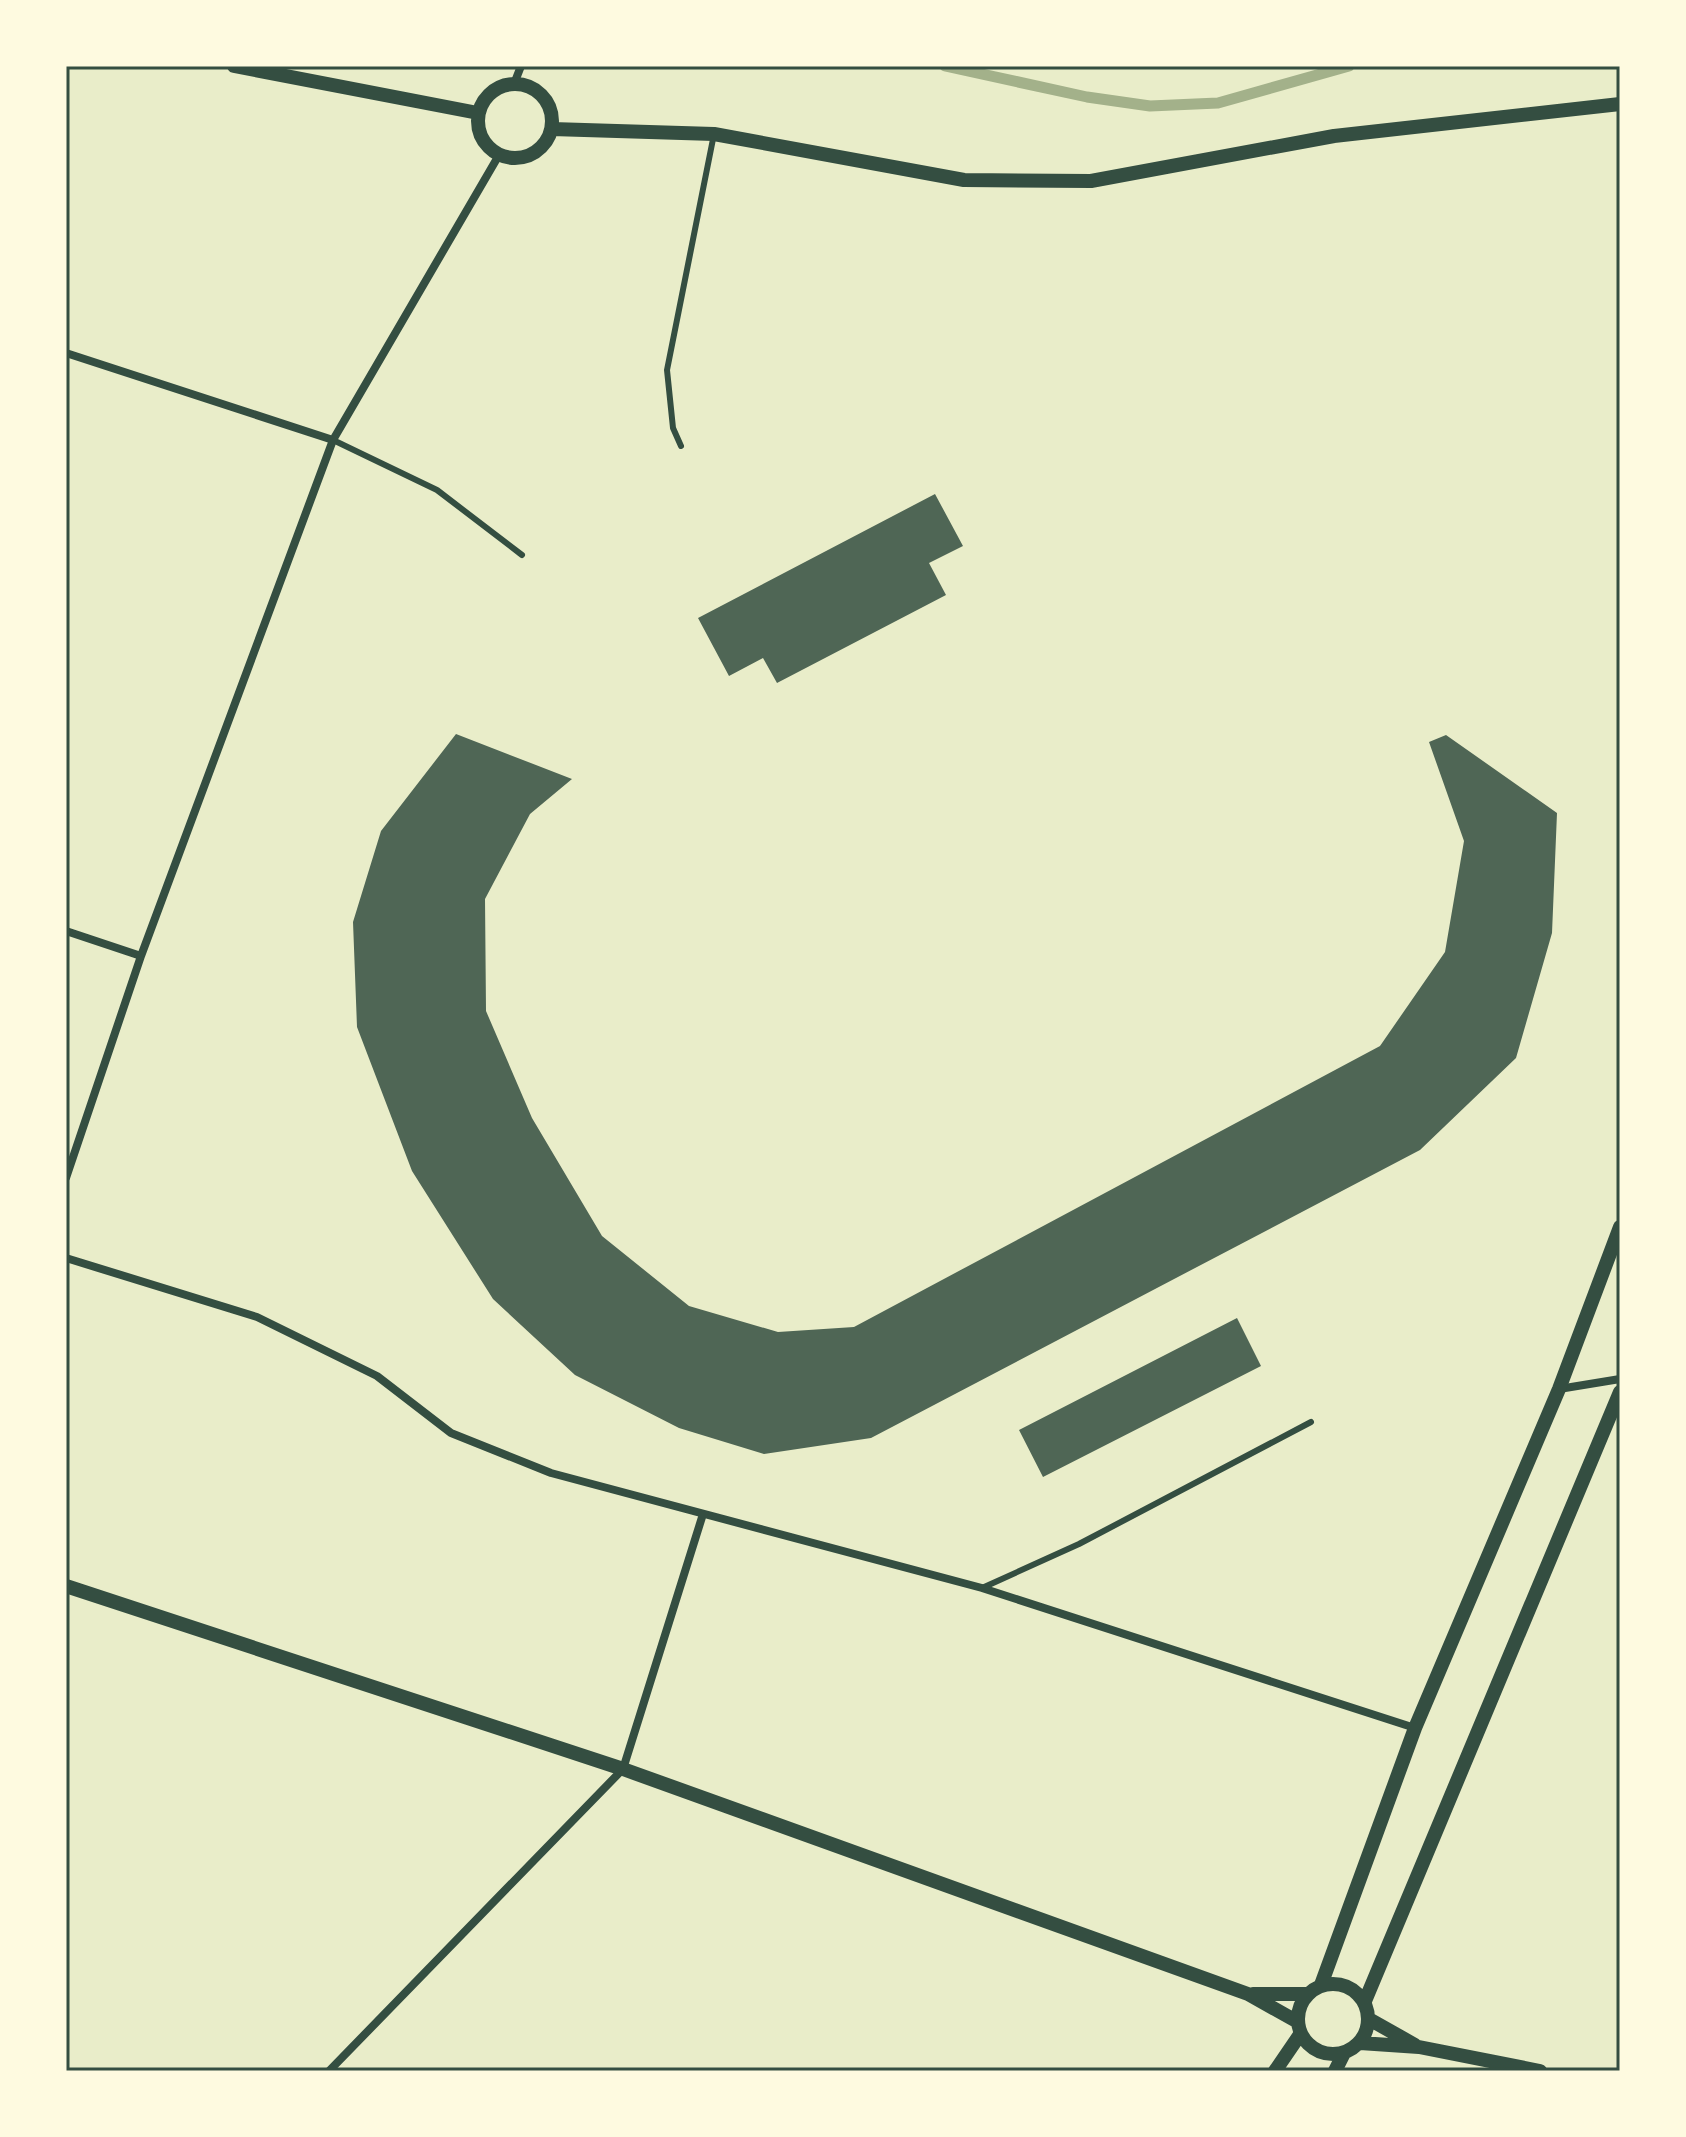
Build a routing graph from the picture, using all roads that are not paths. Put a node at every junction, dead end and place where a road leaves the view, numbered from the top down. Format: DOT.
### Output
graph roads {
  1 [pos="234,66"];
  2 [pos="521,66"];
  3 [pos="514,84"];
  4 [pos="1620,104"];
  5 [pos="478,113"];
  6 [pos="552,129"];
  7 [pos="714,134"];
  8 [pos="499,155"];
  9 [pos="66,353"];
  10 [pos="333,440"];
  11 [pos="681,446"];
  12 [pos="522,555"];
  13 [pos="66,931"];
  14 [pos="141,956"];
  15 [pos="66,1178"];
  16 [pos="1620,1227"];
  17 [pos="66,1258"];
  18 [pos="1620,1379"];
  19 [pos="1559,1389"];
  20 [pos="1620,1392"];
  21 [pos="1311,1422"];
  22 [pos="703,1514"];
  23 [pos="66,1586"];
  24 [pos="982,1588"];
  25 [pos="1415,1728"];
  26 [pos="623,1769"];
  27 [pos="1321,1985"];
  28 [pos="1248,1994"];
  29 [pos="1307,1994"];
  30 [pos="1365,2001"];
  31 [pos="1369,2019"];
  32 [pos="1300,2028"];
  33 [pos="1360,2043"];
  34 [pos="1419,2047"];
  35 [pos="1344,2053"];
  36 [pos="329,2071"];
  37 [pos="1275,2071"];
  38 [pos="1335,2071"];
  39 [pos="1540,2071"];
  1 -- 5 [label="street"];
  2 -- 3 [label="street"];
  3 -- 5 [label="street"];
  3 -- 6 [label="street"];
  4 -- 7 [label="street"];
  5 -- 8 [label="street"];
  6 -- 7 [label="street"];
  6 -- 8 [label="street"];
  7 -- 11 [label="lane"];
  8 -- 10 [label="street"];
  9 -- 10 [label="street"];
  10 -- 12 [label="lane"];
  10 -- 14 [label="street"];
  13 -- 14 [label="street"];
  14 -- 15 [label="street"];
  16 -- 19 [label="street"];
  17 -- 22 [label="street"];
  18 -- 19 [label="street"];
  19 -- 25 [label="street"];
  20 -- 30 [label="street"];
  21 -- 24 [label="lane"];
  22 -- 24 [label="street"];
  22 -- 26 [label="street"];
  23 -- 26 [label="street"];
  24 -- 25 [label="street"];
  25 -- 27 [label="street"];
  26 -- 28 [label="street"];
  26 -- 36 [label="street"];
  27 -- 29 [label="street"];
  27 -- 30 [label="street"];
  28 -- 29 [label="street"];
  28 -- 32 [label="street"];
  29 -- 32 [label="street"];
  30 -- 31 [label="street"];
  31 -- 33 [label="street"];
  31 -- 34 [label="street"];
  32 -- 35 [label="street"];
  32 -- 37 [label="street"];
  33 -- 34 [label="street"];
  33 -- 35 [label="street"];
  34 -- 39 [label="street"];
  35 -- 38 [label="street"];
}
